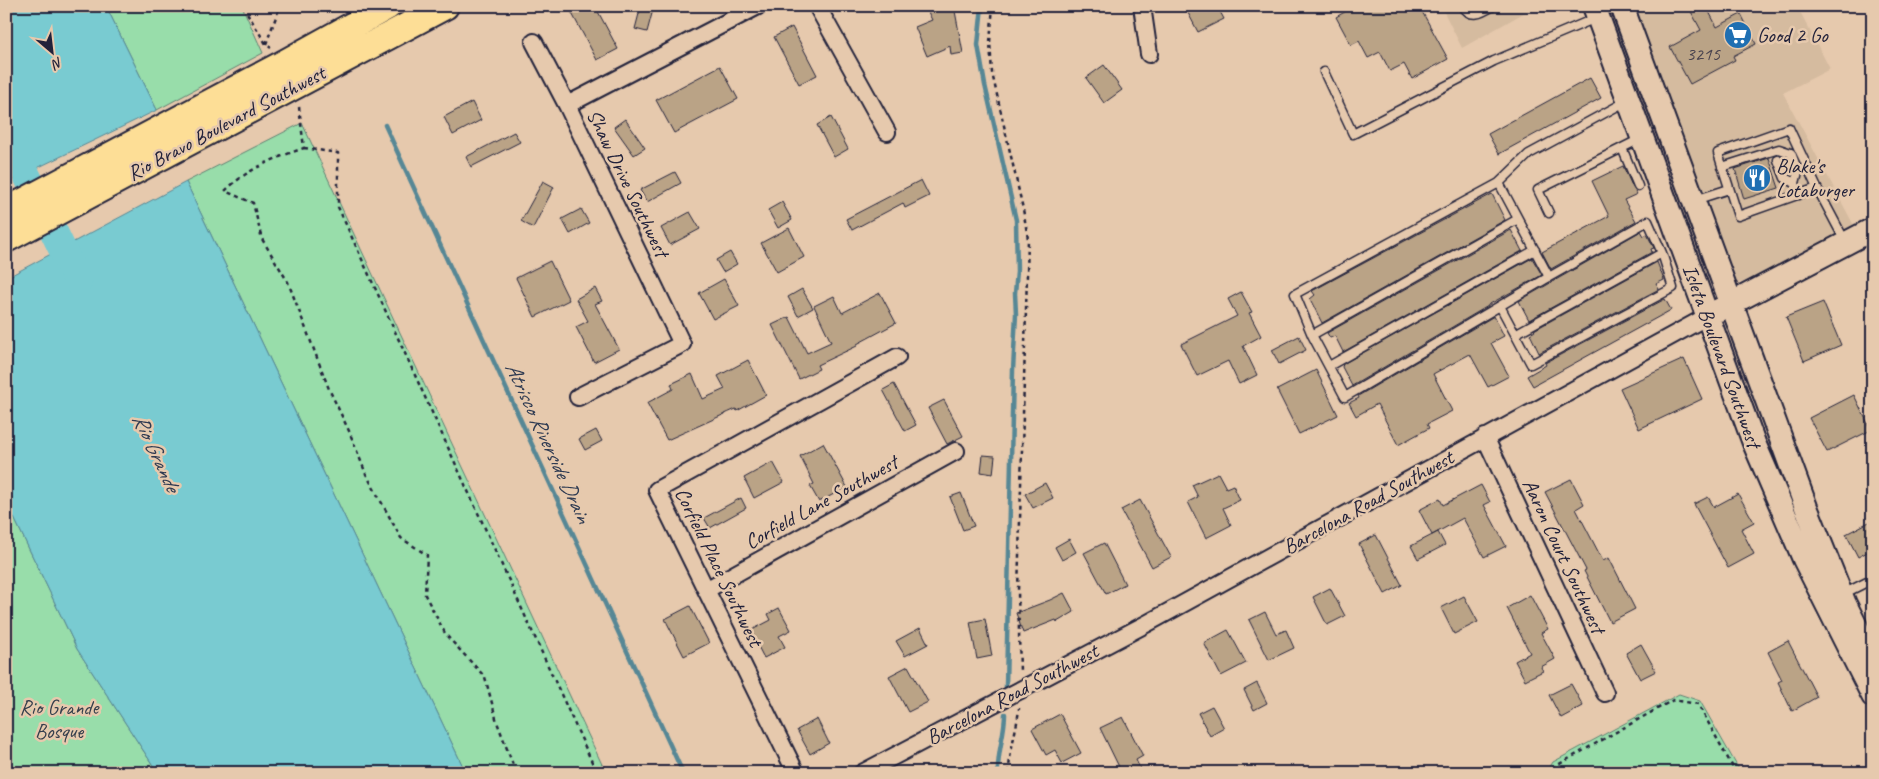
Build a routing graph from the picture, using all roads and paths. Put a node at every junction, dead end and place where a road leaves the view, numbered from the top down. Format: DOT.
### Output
graph roads {
  1 [pos="243,6"];
  2 [pos="280,6"];
  3 [pos="388,6"];
  4 [pos="445,6"];
  5 [pos="758,6"];
  6 [pos="817,6"];
  7 [pos="993,6"];
  8 [pos="1142,6"];
  9 [pos="1463,6"];
  10 [pos="1493,6"];
  11 [pos="1622,6"];
  12 [pos="1596,12"];
  13 [pos="534,42"];
  14 [pos="266,44"];
  15 [pos="1149,54"];
  16 [pos="288,70"];
  17 [pos="1324,72"];
  18 [pos="1629,100"];
  19 [pos="567,105"];
  20 [pos="886,132"];
  21 [pos="1632,143"];
  22 [pos="304,148"];
  23 [pos="1778,160"];
  24 [pos="1722,167"];
  25 [pos="1499,183"];
  26 [pos="1795,183"];
  27 [pos="1638,186"];
  28 [pos="1817,188"];
  29 [pos="1729,189"];
  30 [pos="1799,194"];
  31 [pos="1693,201"];
  32 [pos="6,210"];
  33 [pos="1549,213"];
  34 [pos="1658,216"];
  35 [pos="1518,219"];
  36 [pos="1873,229"];
  37 [pos="6,239"];
  38 [pos="1846,243"];
  39 [pos="1534,250"];
  40 [pos="1662,253"];
  41 [pos="1549,277"];
  42 [pos="1731,304"];
  43 [pos="1500,306"];
  44 [pos="1706,317"];
  45 [pos="1515,334"];
  46 [pos="1312,335"];
  47 [pos="897,357"];
  48 [pos="1329,366"];
  49 [pos="578,397"];
  50 [pos="1485,438"];
  51 [pos="956,451"];
  52 [pos="1873,579"];
  53 [pos="706,590"];
  54 [pos="1841,595"];
  55 [pos="1873,660"];
  56 [pos="1021,690"];
  57 [pos="1605,693"];
  58 [pos="1873,696"];
  59 [pos="516,773"];
  60 [pos="597,773"];
  61 [pos="796,773"];
  62 [pos="862,773"];
  63 [pos="1009,773"];
  64 [pos="1547,773"];
  65 [pos="1736,773"];
  1 -- 14 [label="path"];
  2 -- 14 [label="path"];
  3 -- 16 [label="main road, Rio Bravo Boulevard Southwest"];
  4 -- 16 [label="main road, Rio Bravo Boulevard Southwest"];
  5 -- 19 [label="street"];
  6 -- 20 [label="street"];
  7 -- 56 [label="path"];
  8 -- 15 [label="street"];
  9 -- 10 [label="lane"];
  11 -- 31 [label="main road, Isleta Boulevard Southwest"];
  12 -- 17 [label="lane"];
  12 -- 18 [label="main road, Isleta Boulevard Southwest"];
  13 -- 19 [label="street, Shaw Drive Southwest"];
  14 -- 16 [label="path"];
  16 -- 22 [label="path"];
  16 -- 32 [label="main road, Rio Bravo Boulevard Southwest"];
  16 -- 37 [label="main road, Rio Bravo Boulevard Southwest"];
  18 -- 21 [label="main road, Isleta Boulevard Southwest"];
  18 -- 25 [label="lane"];
  19 -- 49 [label="street, Shaw Drive Southwest"];
  21 -- 27 [label="lane"];
  21 -- 33 [label="lane"];
  21 -- 34 [label="main road, Isleta Boulevard Southwest"];
  22 -- 59 [label="path"];
  22 -- 60 [label="path"];
  23 -- 26 [label="lane"];
  24 -- 26 [label="lane"];
  24 -- 28 [label="lane"];
  24 -- 29 [label="lane"];
  25 -- 35 [label="lane"];
  25 -- 46 [label="lane"];
  26 -- 30 [label="lane"];
  28 -- 30 [label="lane"];
  28 -- 38 [label="lane"];
  29 -- 30 [label="lane"];
  29 -- 31 [label="lane"];
  31 -- 42 [label="main road, Isleta Boulevard Southwest"];
  34 -- 40 [label="lane"];
  34 -- 41 [label="lane"];
  34 -- 44 [label="main road, Isleta Boulevard Southwest"];
  35 -- 39 [label="lane"];
  35 -- 46 [label="lane"];
  36 -- 38 [label="main road, Barcelona Road Southwest"];
  38 -- 42 [label="main road, Barcelona Road Southwest"];
  39 -- 41 [label="lane"];
  39 -- 48 [label="lane"];
  40 -- 45 [label="lane"];
  40 -- 45 [label="lane"];
  41 -- 43 [label="lane"];
  42 -- 44 [label="main road, Barcelona Road Southwest"];
  42 -- 54 [label="main road, Isleta Boulevard Southwest"];
  43 -- 45 [label="lane"];
  43 -- 48 [label="lane"];
  44 -- 50 [label="street, Barcelona Road Southwest"];
  44 -- 58 [label="main road, Isleta Boulevard Southwest"];
  46 -- 48 [label="lane"];
  47 -- 53 [label="street, Corfield Place Southwest"];
  50 -- 56 [label="street, Barcelona Road Southwest"];
  50 -- 57 [label="street, Aaron Court Southwest"];
  51 -- 53 [label="street, Corfield Lane Southwest"];
  52 -- 54 [label="lane"];
  53 -- 61 [label="street, Corfield Place Southwest"];
  54 -- 55 [label="main road, Isleta Boulevard Southwest"];
  56 -- 62 [label="street, Barcelona Road Southwest"];
  56 -- 63 [label="path"];
  64 -- 65 [label="path"];
}
